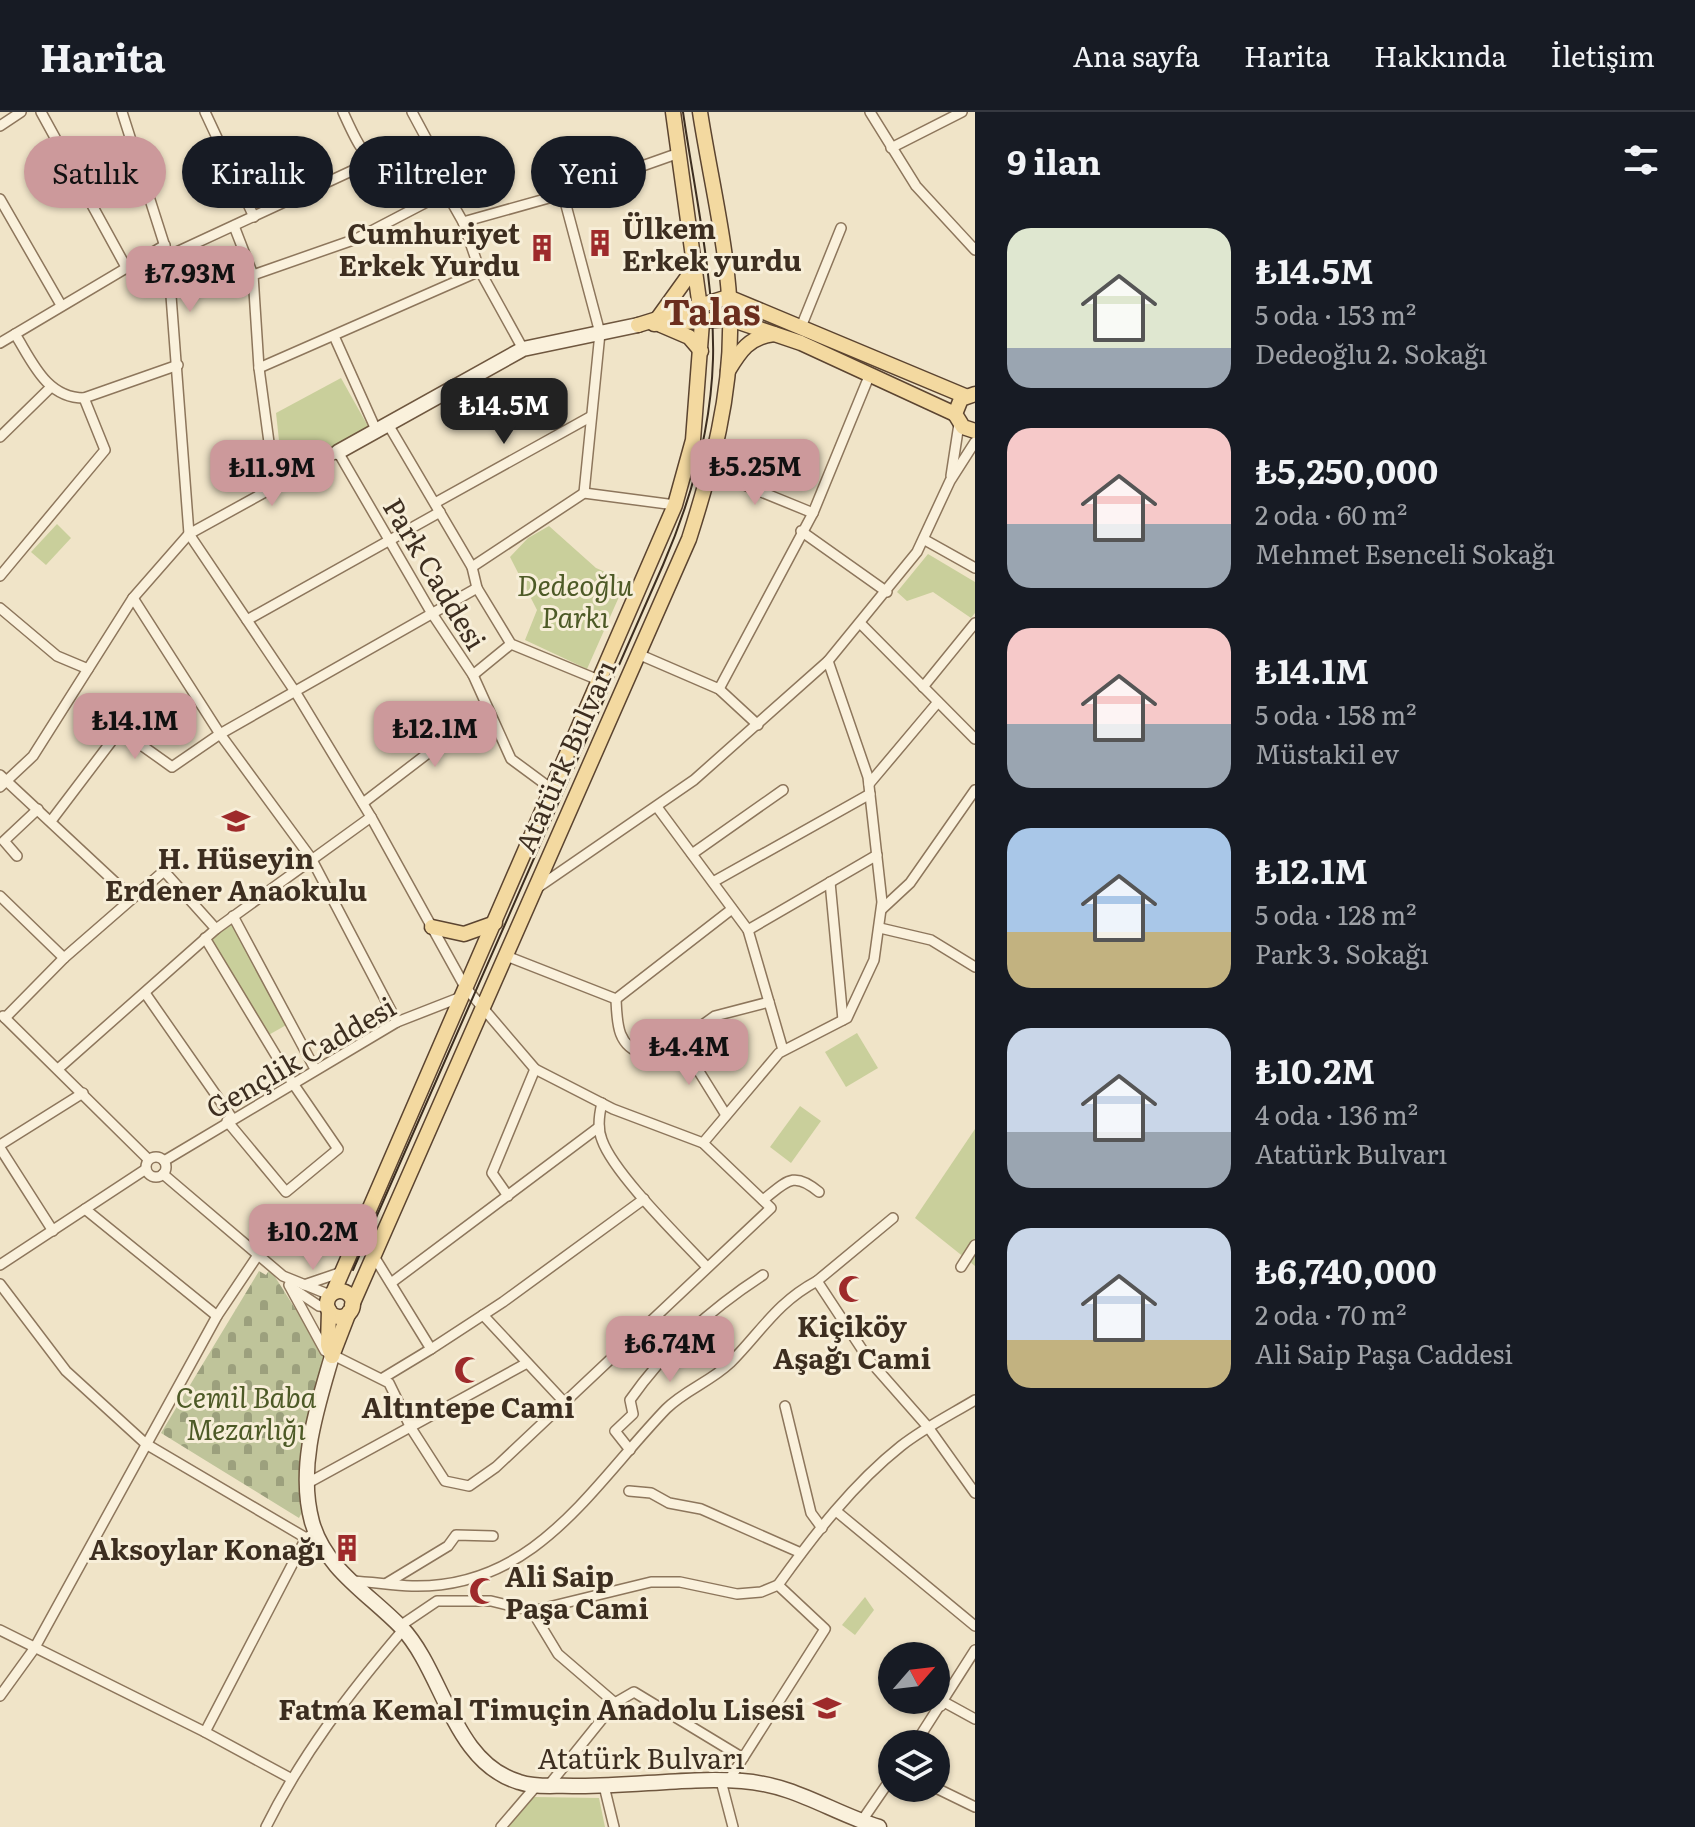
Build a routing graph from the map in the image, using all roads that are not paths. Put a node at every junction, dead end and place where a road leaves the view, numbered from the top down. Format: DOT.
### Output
graph roads {
  1 [pos="21,112"];
  2 [pos="41,112"];
  3 [pos="138,112"];
  4 [pos="205,112"];
  5 [pos="343,112"];
  6 [pos="673,112"];
  7 [pos="700,112"];
  8 [pos="870,112"];
  9 [pos="962,112"];
  10 [pos="414,113"];
  11 [pos="124,115"];
  12 [pos="0,126"];
  13 [pos="354,136"];
  14 [pos="426,136"];
  15 [pos="891,148"];
  16 [pos="679,153"];
  17 [pos="646,165"];
  18 [pos="349,172"];
  19 [pos="0,199"];
  20 [pos="531,203"];
  21 [pos="415,208"];
  22 [pos="455,208"];
  23 [pos="567,208"];
  24 [pos="254,217"];
  25 [pos="463,222"];
  26 [pos="234,226"];
  27 [pos="841,228"];
  28 [pos="165,245"];
  29 [pos="975,250"];
  30 [pos="168,256"];
  31 [pos="724,266"];
  32 [pos="126,267"];
  33 [pos="694,268"];
  34 [pos="480,271"];
  35 [pos="253,275"];
  36 [pos="728,297"];
  37 [pos="698,304"];
  38 [pos="61,305"];
  39 [pos="780,318"];
  40 [pos="730,319"];
  41 [pos="657,321"];
  42 [pos="702,322"];
  43 [pos="801,327"];
  44 [pos="600,333"];
  45 [pos="15,334"];
  46 [pos="776,334"];
  47 [pos="334,336"];
  48 [pos="0,343"];
  49 [pos="523,349"];
  50 [pos="701,351"];
  51 [pos="178,365"];
  52 [pos="259,368"];
  53 [pos="870,374"];
  54 [pos="725,375"];
  55 [pos="51,387"];
  56 [pos="971,392"];
  57 [pos="84,398"];
  58 [pos="590,417"];
  59 [pos="957,419"];
  60 [pos="383,429"];
  61 [pos="975,431"];
  62 [pos="0,437"];
  63 [pos="975,442"];
  64 [pos="338,452"];
  65 [pos="710,471"];
  66 [pos="950,481"];
  67 [pos="275,487"];
  68 [pos="584,493"];
  69 [pos="675,505"];
  70 [pos="437,508"];
  71 [pos="813,513"];
  72 [pos="801,531"];
  73 [pos="189,534"];
  74 [pos="390,540"];
  75 [pos="925,540"];
  76 [pos="472,567"];
  77 [pos="975,568"];
  78 [pos="0,576"];
  79 [pos="477,588"];
  80 [pos="887,592"];
  81 [pos="133,598"];
  82 [pos="0,608"];
  83 [pos="431,612"];
  84 [pos="247,620"];
  85 [pos="975,623"];
  86 [pos="861,624"];
  87 [pos="511,644"];
  88 [pos="638,654"];
  89 [pos="828,661"];
  90 [pos="88,669"];
  91 [pos="473,675"];
  92 [pos="601,681"];
  93 [pos="923,687"];
  94 [pos="719,689"];
  95 [pos="296,693"];
  96 [pos="938,702"];
  97 [pos="487,708"];
  98 [pos="758,725"];
  99 [pos="220,734"];
  100 [pos="975,739"];
  101 [pos="0,775"];
  102 [pos="9,781"];
  103 [pos="0,787"];
  104 [pos="870,789"];
  105 [pos="553,790"];
  106 [pos="783,790"];
  107 [pos="975,790"];
  108 [pos="363,803"];
  109 [pos="657,807"];
  110 [pos="38,809"];
  111 [pos="371,817"];
  112 [pos="51,821"];
  113 [pos="692,854"];
  114 [pos="877,855"];
  115 [pos="17,856"];
  116 [pos="311,858"];
  117 [pos="713,882"];
  118 [pos="830,882"];
  119 [pos="533,890"];
  120 [pos="0,896"];
  121 [pos="132,898"];
  122 [pos="732,909"];
  123 [pos="882,909"];
  124 [pos="233,916"];
  125 [pos="496,923"];
  126 [pos="432,927"];
  127 [pos="880,928"];
  128 [pos="216,929"];
  129 [pos="748,930"];
  130 [pos="205,938"];
  131 [pos="504,955"];
  132 [pos="64,958"];
  133 [pos="975,967"];
  134 [pos="463,992"];
  135 [pos="145,993"];
  136 [pos="616,999"];
  137 [pos="769,1002"];
  138 [pos="484,1005"];
  139 [pos="2,1016"];
  140 [pos="843,1020"];
  141 [pos="397,1022"];
  142 [pos="680,1041"];
  143 [pos="783,1050"];
  144 [pos="58,1069"];
  145 [pos="315,1069"];
  146 [pos="535,1069"];
  147 [pos="292,1082"];
  148 [pos="83,1093"];
  149 [pos="602,1103"];
  150 [pos="726,1115"];
  151 [pos="230,1120"];
  152 [pos="599,1127"];
  153 [pos="703,1143"];
  154 [pos="0,1147"];
  155 [pos="164,1161"];
  156 [pos="147,1164"];
  157 [pos="163,1174"];
  158 [pos="819,1192"];
  159 [pos="508,1196"];
  160 [pos="644,1199"];
  161 [pos="767,1204"];
  162 [pos="85,1209"];
  163 [pos="893,1218"];
  164 [pos="53,1231"];
  165 [pos="975,1245"];
  166 [pos="258,1255"];
  167 [pos="375,1258"];
  168 [pos="0,1265"];
  169 [pos="707,1267"];
  170 [pos="961,1267"];
  171 [pos="346,1270"];
  172 [pos="763,1275"];
  173 [pos="286,1280"];
  174 [pos="817,1281"];
  175 [pos="391,1283"];
  176 [pos="0,1284"];
  177 [pos="303,1285"];
  178 [pos="330,1301"];
  179 [pos="351,1309"];
  180 [pos="483,1315"];
  181 [pos="217,1316"];
  182 [pos="431,1349"];
  183 [pos="332,1356"];
  184 [pos="527,1363"];
  185 [pos="383,1378"];
  186 [pos="975,1400"];
  187 [pos="565,1403"];
  188 [pos="785,1406"];
  189 [pos="931,1426"];
  190 [pos="411,1428"];
  191 [pos="146,1444"];
  192 [pos="630,1450"];
  193 [pos="308,1483"];
  194 [pos="629,1491"];
  195 [pos="975,1493"];
  196 [pos="836,1511"];
  197 [pos="822,1528"];
  198 [pos="311,1535"];
  199 [pos="493,1536"];
  200 [pos="801,1553"];
  201 [pos="351,1581"];
  202 [pos="387,1583"];
  203 [pos="778,1585"];
  204 [pos="532,1611"];
  205 [pos="975,1626"];
  206 [pos="401,1628"];
  207 [pos="0,1630"];
  208 [pos="34,1649"];
  209 [pos="975,1650"];
  210 [pos="950,1692"];
  211 [pos="0,1696"];
  212 [pos="615,1703"];
  213 [pos="950,1705"];
  214 [pos="975,1719"];
  215 [pos="205,1732"];
  216 [pos="743,1758"];
  217 [pos="290,1778"];
  218 [pos="725,1780"];
  219 [pos="543,1785"];
  220 [pos="604,1786"];
  221 [pos="950,1795"];
  222 [pos="878,1797"];
  223 [pos="975,1807"];
  224 [pos="861,1822"];
  225 [pos="731,1826"];
  226 [pos="266,1827"];
  227 [pos="501,1827"];
  228 [pos="614,1827"];
  229 [pos="879,1827"];
  1 -- 12 [label="street"];
  2 -- 32 [label="street"];
  3 -- 11 [label="street"];
  4 -- 24 [label="street"];
  5 -- 13 [label="street"];
  6 -- 16 [label="main road, Atatürk Bulvarı"];
  7 -- 31 [label="main road, Atatürk Bulvarı"];
  8 -- 15 [label="street"];
  9 -- 15 [label="street"];
  10 -- 14 [label="street"];
  11 -- 28 [label="street"];
  15 -- 29 [label="street"];
  16 -- 17 [label="street"];
  16 -- 33 [label="main road, Atatürk Bulvarı"];
  18 -- 24 [label="street"];
  19 -- 38 [label="street"];
  20 -- 25 [label="street"];
  21 -- 35 [label="street"];
  22 -- 25 [label="street"];
  23 -- 44 [label="street"];
  24 -- 26 [label="street"];
  25 -- 34 [label="street"];
  26 -- 30 [label="street"];
  26 -- 35 [label="street"];
  27 -- 43 [label="street"];
  28 -- 30 [label="street"];
  28 -- 32 [label="street"];
  30 -- 51 [label="street"];
  31 -- 36 [label="main road, Atatürk Bulvarı"];
  31 -- 39 [label="main road"];
  32 -- 38 [label="street"];
  33 -- 37 [label="main road, Atatürk Bulvarı"];
  33 -- 41 [label="main road"];
  34 -- 47 [label="street"];
  34 -- 49 [label="street"];
  35 -- 52 [label="street"];
  36 -- 37 [label="main road"];
  36 -- 39 [label="main road"];
  36 -- 40 [label="main road, Atatürk Bulvarı"];
  37 -- 41 [label="main road"];
  37 -- 42 [label="main road, Atatürk Bulvarı"];
  38 -- 45 [label="street"];
  39 -- 43 [label="main road"];
  40 -- 42 [label="main road"];
  40 -- 46 [label="main road"];
  40 -- 54 [label="main road, Atatürk Bulvarı"];
  41 -- 42 [label="main road"];
  41 -- 44 [label="main road"];
  41 -- 50 [label="main road"];
  42 -- 50 [label="main road, Atatürk Bulvarı"];
  43 -- 56 [label="main road"];
  44 -- 49 [label="main road"];
  44 -- 58 [label="street"];
  45 -- 48 [label="street"];
  45 -- 55 [label="street"];
  46 -- 53 [label="main road"];
  46 -- 54 [label="main road"];
  47 -- 52 [label="street"];
  47 -- 60 [label="street"];
  49 -- 60 [label="main road"];
  50 -- 69 [label="main road, Atatürk Bulvarı"];
  51 -- 57 [label="street"];
  51 -- 73 [label="street"];
  52 -- 67 [label="street"];
  53 -- 59 [label="main road"];
  53 -- 71 [label="street"];
  54 -- 65 [label="main road, Atatürk Bulvarı"];
  55 -- 57 [label="street"];
  55 -- 62 [label="street"];
  56 -- 59 [label="main road"];
  57 -- 78 [label="street"];
  58 -- 68 [label="street"];
  58 -- 70 [label="street"];
  59 -- 61 [label="main road"];
  59 -- 66 [label="street"];
  60 -- 64 [label="main road"];
  60 -- 70 [label="street"];
  63 -- 66 [label="street"];
  64 -- 67 [label="street"];
  64 -- 74 [label="street, Park Caddesi"];
  65 -- 71 [label="street"];
  65 -- 88 [label="main road, Atatürk Bulvarı"];
  66 -- 75 [label="street"];
  67 -- 73 [label="street"];
  68 -- 69 [label="street"];
  68 -- 76 [label="street"];
  69 -- 92 [label="main road, Atatürk Bulvarı"];
  70 -- 74 [label="street"];
  70 -- 76 [label="street"];
  71 -- 72 [label="street"];
  72 -- 80 [label="street"];
  72 -- 94 [label="street"];
  73 -- 81 [label="street"];
  73 -- 84 [label="street"];
  74 -- 83 [label="street, Park Caddesi"];
  74 -- 84 [label="street"];
  75 -- 77 [label="street"];
  75 -- 80 [label="street"];
  76 -- 79 [label="street"];
  79 -- 83 [label="street"];
  79 -- 87 [label="street"];
  80 -- 86 [label="street"];
  81 -- 90 [label="street"];
  81 -- 99 [label="street"];
  82 -- 90 [label="street"];
  83 -- 91 [label="street, Park Caddesi"];
  83 -- 95 [label="street"];
  84 -- 95 [label="street"];
  85 -- 93 [label="street"];
  86 -- 89 [label="street"];
  86 -- 93 [label="street"];
  87 -- 91 [label="street"];
  87 -- 92 [label="street"];
  88 -- 94 [label="street"];
  88 -- 119 [label="main road, Atatürk Bulvarı"];
  89 -- 98 [label="street"];
  89 -- 104 [label="street"];
  90 -- 102 [label="street"];
  91 -- 97 [label="street, Park Caddesi"];
  92 -- 105 [label="main road, Atatürk Bulvarı"];
  93 -- 96 [label="street"];
  94 -- 98 [label="street"];
  95 -- 99 [label="street"];
  95 -- 108 [label="street"];
  96 -- 100 [label="street"];
  96 -- 104 [label="street"];
  97 -- 105 [label="street, Park Caddesi"];
  97 -- 108 [label="street"];
  98 -- 109 [label="street"];
  99 -- 112 [label="street"];
  99 -- 116 [label="street"];
  101 -- 102 [label="street"];
  102 -- 103 [label="street"];
  102 -- 110 [label="street"];
  104 -- 114 [label="street"];
  104 -- 117 [label="street"];
  105 -- 125 [label="main road, Atatürk Bulvarı"];
  106 -- 113 [label="street"];
  107 -- 123 [label="street"];
  108 -- 111 [label="street"];
  109 -- 113 [label="street"];
  109 -- 119 [label="street"];
  110 -- 112 [label="street"];
  110 -- 115 [label="street"];
  111 -- 116 [label="street"];
  111 -- 126 [label="street"];
  112 -- 121 [label="street"];
  113 -- 117 [label="street"];
  114 -- 118 [label="street"];
  114 -- 123 [label="street"];
  116 -- 124 [label="street"];
  116 -- 141 [label="street"];
  117 -- 122 [label="street"];
  118 -- 129 [label="street"];
  118 -- 140 [label="street"];
  119 -- 131 [label="main road, Atatürk Bulvarı"];
  120 -- 132 [label="street"];
  121 -- 128 [label="street"];
  121 -- 132 [label="street"];
  122 -- 129 [label="street"];
  122 -- 136 [label="street"];
  123 -- 127 [label="street"];
  124 -- 128 [label="street"];
  124 -- 145 [label="street"];
  125 -- 126 [label="main road"];
  125 -- 134 [label="main road, Atatürk Bulvarı"];
  126 -- 134 [label="street"];
  127 -- 133 [label="street"];
  127 -- 140 [label="street"];
  128 -- 130 [label="street"];
  129 -- 137 [label="street"];
  130 -- 135 [label="street"];
  130 -- 147 [label="street"];
  131 -- 136 [label="street"];
  131 -- 138 [label="main road, Atatürk Bulvarı"];
  132 -- 139 [label="street"];
  134 -- 138 [label="street"];
  134 -- 141 [label="street, Gençlik Caddesi"];
  134 -- 171 [label="main road, Atatürk Bulvarı"];
  135 -- 144 [label="street"];
  135 -- 151 [label="street"];
  136 -- 142 [label="street"];
  137 -- 142 [label="street"];
  137 -- 143 [label="street"];
  138 -- 146 [label="street"];
  138 -- 167 [label="main road, Atatürk Bulvarı"];
  139 -- 144 [label="street"];
  140 -- 143 [label="street"];
  141 -- 145 [label="street, Gençlik Caddesi"];
  142 -- 150 [label="street"];
  143 -- 150 [label="street"];
  144 -- 148 [label="street"];
  145 -- 147 [label="street, Gençlik Caddesi"];
  146 -- 149 [label="street"];
  146 -- 159 [label="street"];
  147 -- 151 [label="street, Gençlik Caddesi"];
  147 -- 151 [label="street"];
  148 -- 154 [label="street"];
  148 -- 156 [label="street"];
  149 -- 152 [label="street"];
  149 -- 153 [label="street"];
  150 -- 153 [label="street"];
  151 -- 155 [label="street, Gençlik Caddesi"];
  152 -- 159 [label="street"];
  152 -- 160 [label="street"];
  153 -- 161 [label="street"];
  154 -- 164 [label="street"];
  155 -- 156 [label="street"];
  155 -- 157 [label="street"];
  156 -- 157 [label="street"];
  156 -- 162 [label="street"];
  157 -- 166 [label="street"];
  158 -- 161 [label="street"];
  159 -- 175 [label="street"];
  160 -- 169 [label="street"];
  160 -- 180 [label="street"];
  161 -- 169 [label="street"];
  162 -- 164 [label="street"];
  162 -- 181 [label="street"];
  163 -- 174 [label="street"];
  164 -- 168 [label="street"];
  165 -- 170 [label="street"];
  166 -- 173 [label="street"];
  166 -- 181 [label="street"];
  167 -- 175 [label="street"];
  167 -- 179 [label="main road, Atatürk Bulvarı"];
  169 -- 187 [label="street"];
  171 -- 177 [label="street"];
  171 -- 178 [label="main road, Atatürk Bulvarı"];
  172 -- 192 [label="street"];
  173 -- 177 [label="street"];
  173 -- 178 [label="street"];
  173 -- 183 [label="street"];
  174 -- 189 [label="street"];
  174 -- 192 [label="street"];
  175 -- 182 [label="street"];
  176 -- 191 [label="street"];
  177 -- 178 [label="street"];
  178 -- 179 [label="main road"];
  178 -- 179 [label="main road"];
  178 -- 183 [label="main road, Atatürk Bulvarı"];
  179 -- 183 [label="main road, Atatürk Bulvarı"];
  180 -- 182 [label="street"];
  180 -- 184 [label="street"];
  181 -- 191 [label="street"];
  182 -- 185 [label="street"];
  183 -- 185 [label="street"];
  183 -- 193 [label="main road, Atatürk Bulvarı"];
  184 -- 187 [label="street"];
  184 -- 190 [label="street"];
  185 -- 190 [label="street"];
  186 -- 189 [label="street"];
  187 -- 190 [label="street"];
  188 -- 197 [label="street"];
  189 -- 195 [label="street"];
  189 -- 196 [label="street"];
  190 -- 193 [label="street"];
  191 -- 198 [label="street"];
  191 -- 208 [label="street"];
  192 -- 202 [label="street"];
  193 -- 198 [label="main road, Atatürk Bulvarı"];
  194 -- 200 [label="street"];
  196 -- 197 [label="street"];
  196 -- 205 [label="street"];
  197 -- 200 [label="street"];
  198 -- 201 [label="main road, Atatürk Bulvarı"];
  198 -- 215 [label="street"];
  199 -- 202 [label="street"];
  200 -- 203 [label="street"];
  201 -- 202 [label="street"];
  201 -- 206 [label="main road, Atatürk Bulvarı"];
  203 -- 204 [label="street"];
  203 -- 216 [label="street"];
  204 -- 206 [label="street"];
  204 -- 212 [label="street"];
  206 -- 217 [label="street"];
  206 -- 219 [label="main road, Atatürk Bulvarı"];
  207 -- 208 [label="street"];
  208 -- 211 [label="street"];
  208 -- 215 [label="street"];
  209 -- 210 [label="street"];
  212 -- 216 [label="street"];
  212 -- 219 [label="street"];
  213 -- 214 [label="street"];
  215 -- 217 [label="street"];
  216 -- 218 [label="street"];
  217 -- 226 [label="street"];
  218 -- 220 [label="main road, Atatürk Bulvarı"];
  218 -- 224 [label="main road, Atatürk Bulvarı"];
  218 -- 225 [label="street"];
  219 -- 220 [label="main road, Atatürk Bulvarı"];
  219 -- 227 [label="street"];
  220 -- 228 [label="street"];
  221 -- 223 [label="street"];
  222 -- 224 [label="street"];
  224 -- 229 [label="main road, Atatürk Bulvarı"];
}
